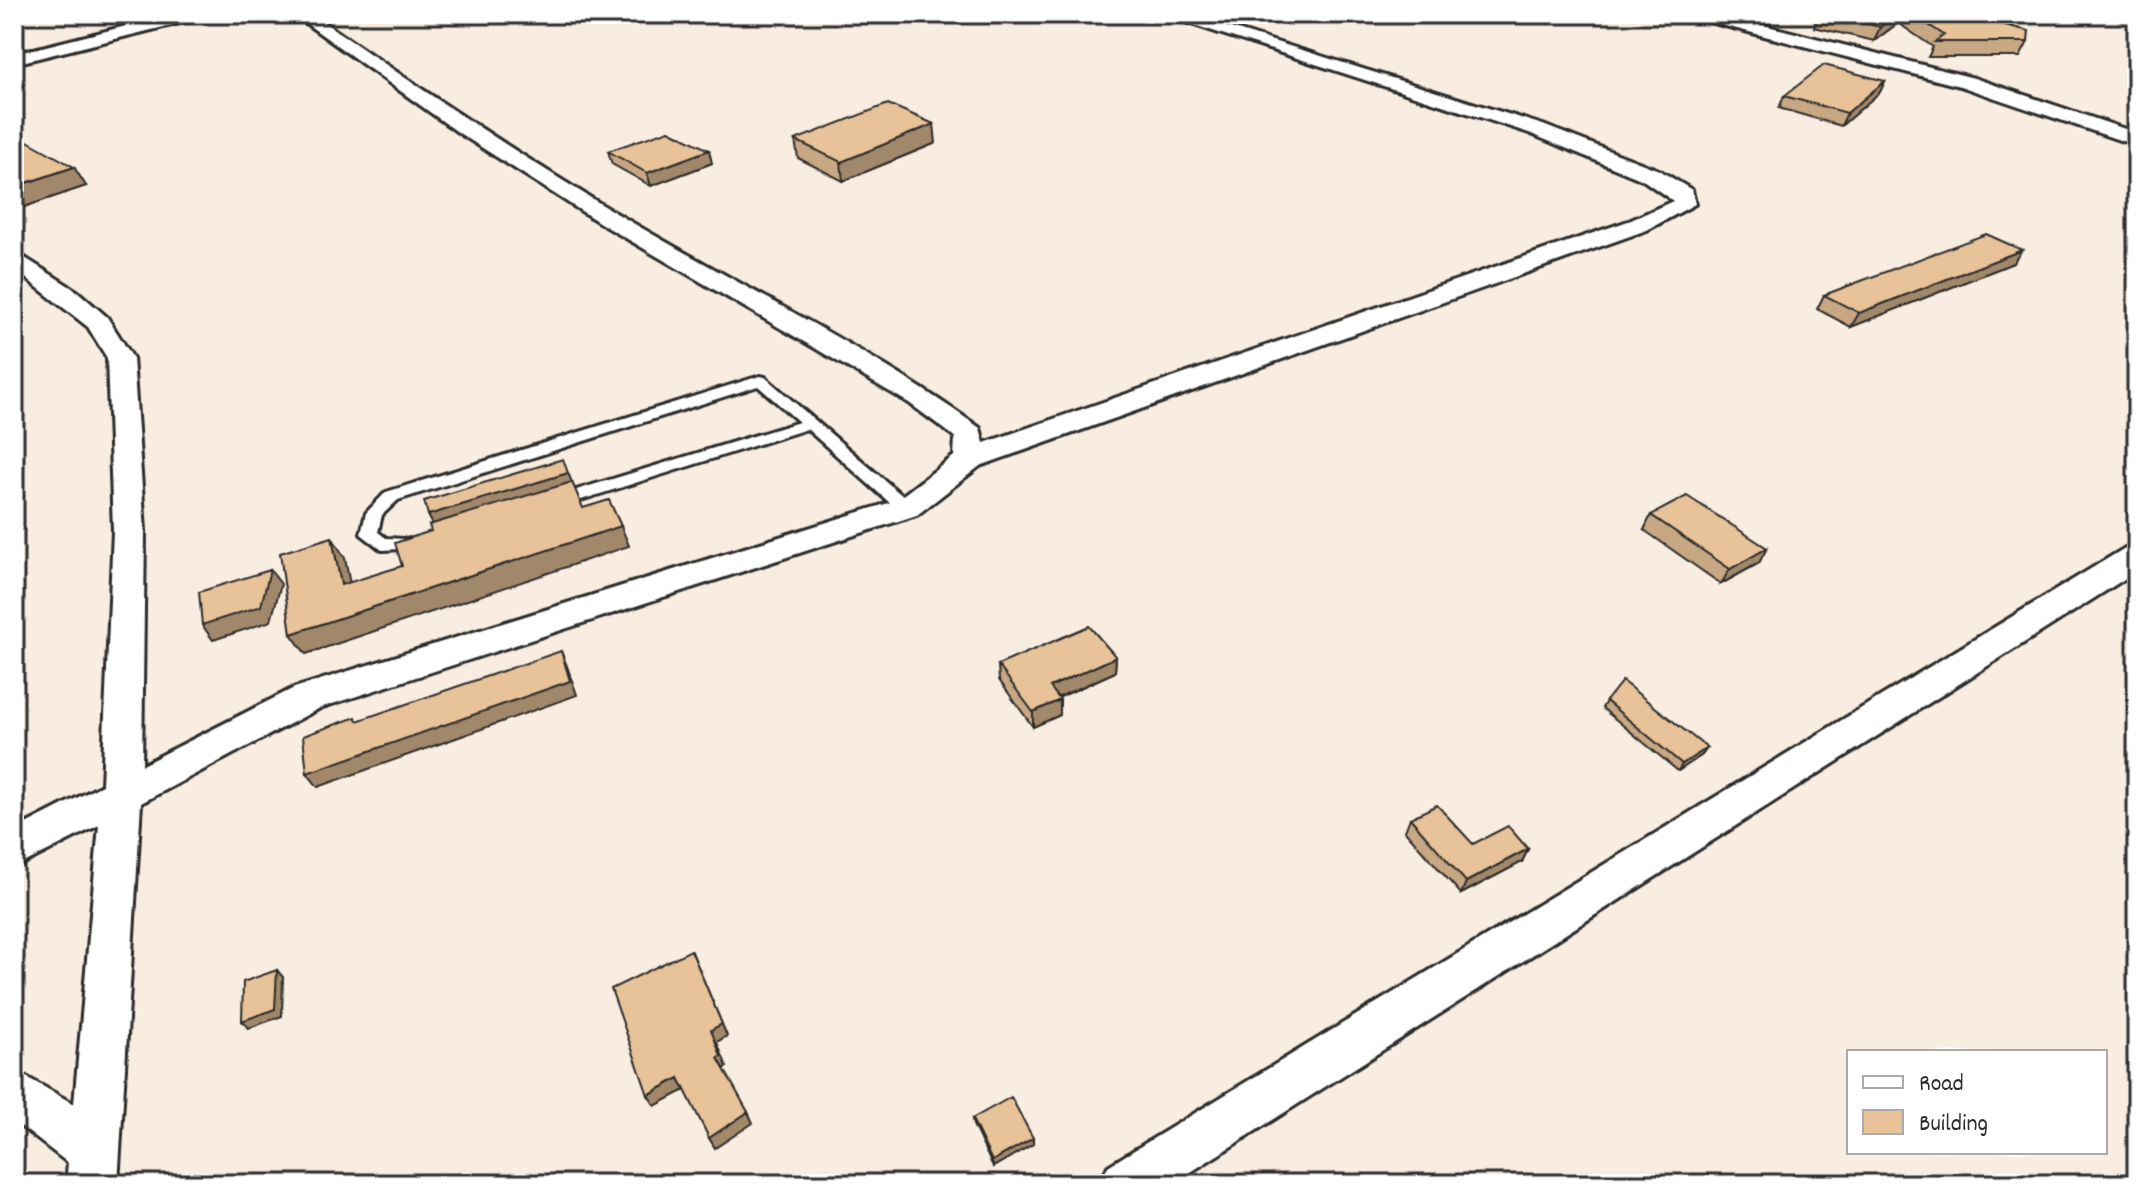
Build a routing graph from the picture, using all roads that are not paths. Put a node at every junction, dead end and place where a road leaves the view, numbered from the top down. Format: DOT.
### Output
graph roads {
  1 [pos="194,14"];
  2 [pos="301,14"];
  3 [pos="1168,14"];
  4 [pos="1700,14"];
  5 [pos="14,59"];
  6 [pos="2137,140"];
  7 [pos="14,258"];
  8 [pos="809,424"];
  9 [pos="969,459"];
  10 [pos="536,508"];
  11 [pos="906,508"];
  12 [pos="429,540"];
  13 [pos="2137,556"];
  14 [pos="122,793"];
  15 [pos="14,850"];
  16 [pos="14,1094"];
  17 [pos="92,1167"];
  18 [pos="1126,1184"];
  1 -- 5 [label="street"];
  2 -- 9 [label="street"];
  3 -- 9 [label="street"];
  4 -- 6 [label="street"];
  7 -- 14 [label="street"];
  8 -- 10 [label="lane"];
  8 -- 11 [label="lane"];
  8 -- 12 [label="lane"];
  9 -- 11 [label="street"];
  11 -- 14 [label="street"];
  13 -- 18 [label="street"];
  14 -- 15 [label="street"];
  14 -- 17 [label="street"];
  16 -- 17 [label="street"];
}
